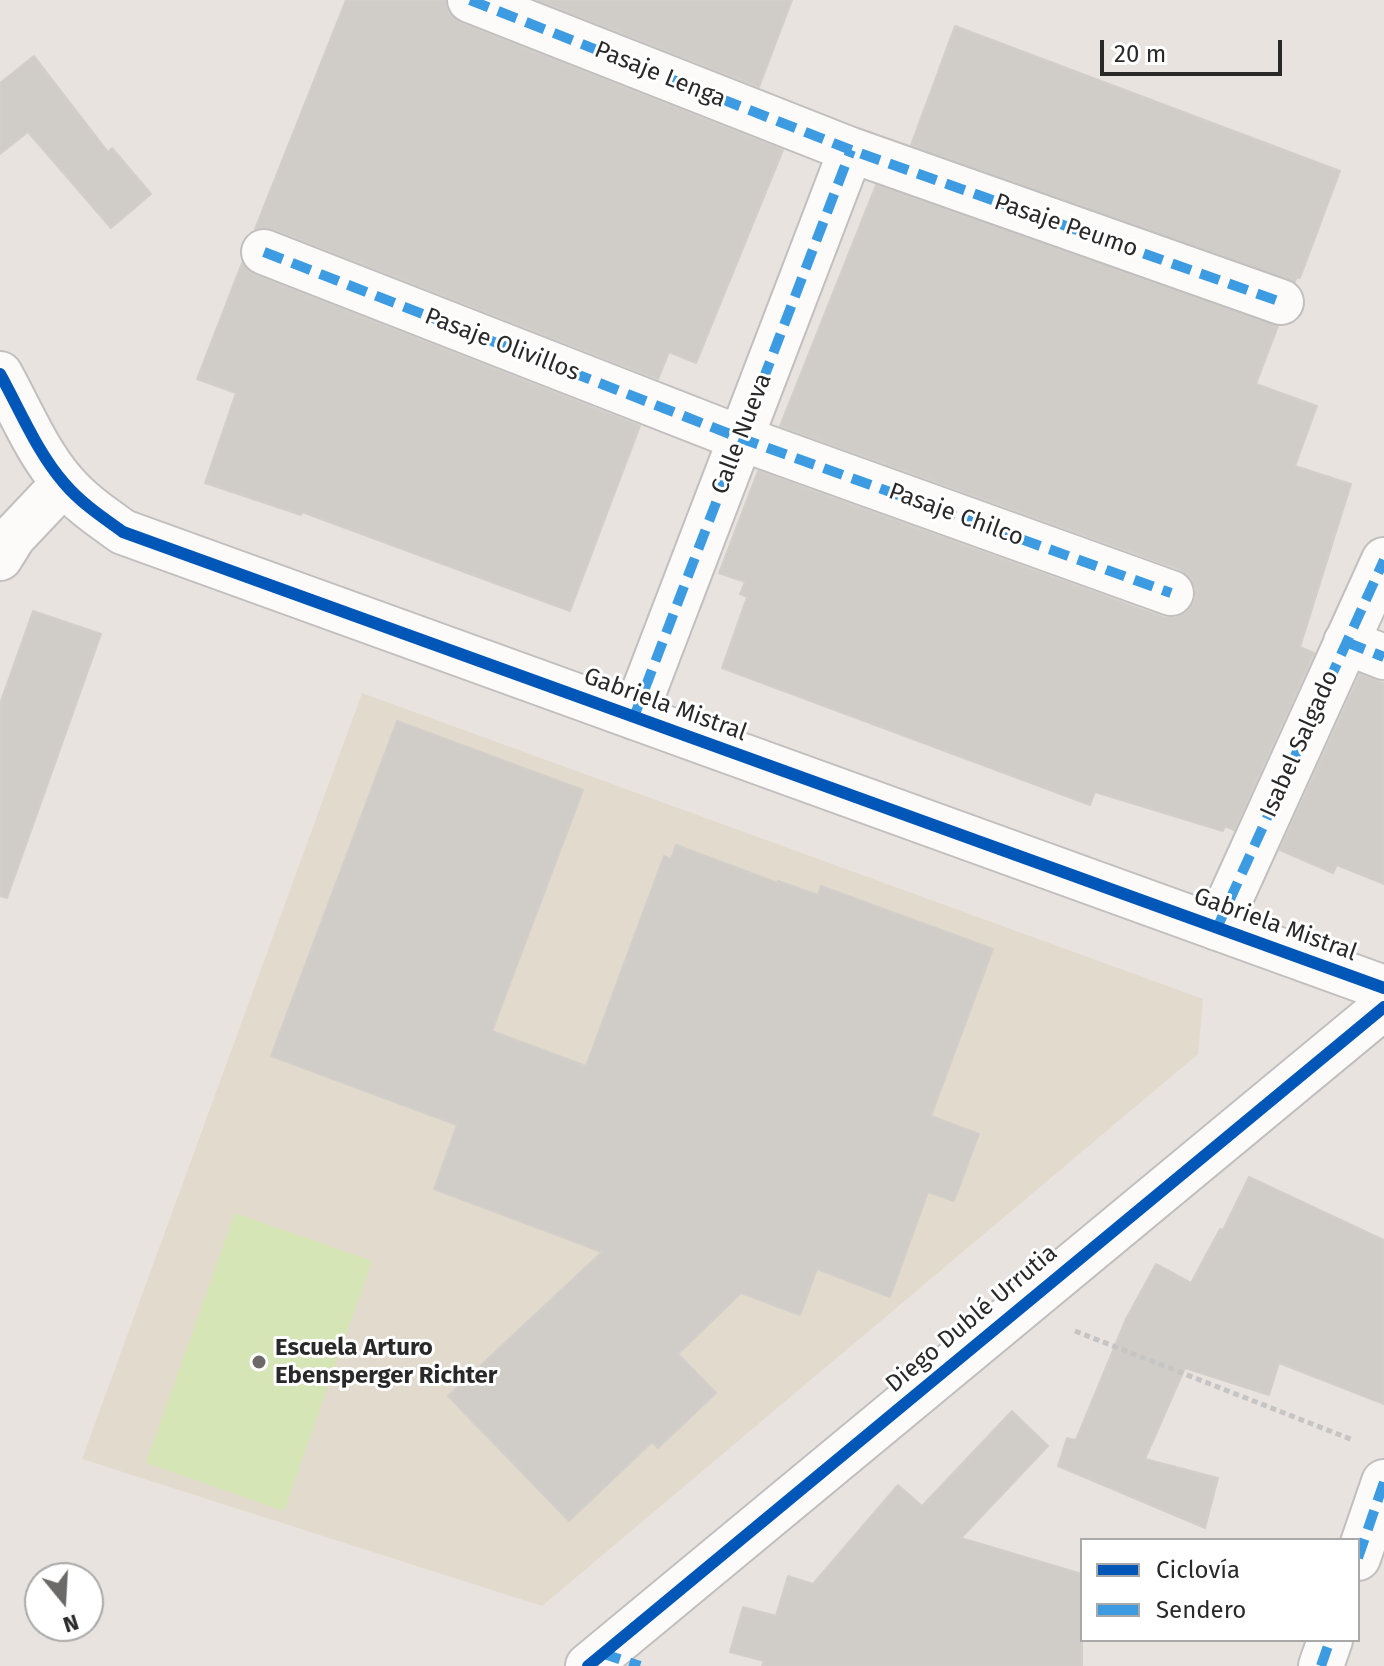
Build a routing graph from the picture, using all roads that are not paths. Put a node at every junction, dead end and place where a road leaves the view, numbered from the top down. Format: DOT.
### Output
graph roads {
  1 [pos="470,0"];
  2 [pos="851,150"];
  3 [pos="264,252"];
  4 [pos="1281,302"];
  5 [pos="0,374"];
  6 [pos="740,438"];
  7 [pos="64,483"];
  8 [pos="0,558"];
  9 [pos="1384,560"];
  10 [pos="1171,593"];
  11 [pos="1365,650"];
  12 [pos="634,717"];
  13 [pos="1217,928"];
  14 [pos="1384,988"];
  15 [pos="1384,1007"];
  16 [pos="1384,1482"];
  17 [pos="1360,1552"];
  18 [pos="1329,1642"];
  19 [pos="610,1662"];
  20 [pos="1321,1666"];
  1 -- 2 [label="street, Pasaje Lenga"];
  2 -- 4 [label="street, Pasaje Peumo"];
  2 -- 6 [label="street, Calle Nueva"];
  3 -- 6 [label="street, Pasaje Olivillos"];
  5 -- 7 [label="street, Gabriela Mistral"];
  6 -- 10 [label="street, Pasaje Chilco"];
  6 -- 12 [label="street, Calle Nueva"];
  7 -- 8 [label="street"];
  7 -- 12 [label="street, Gabriela Mistral"];
  9 -- 11 [label="street, Isabel Salgado"];
  11 -- 13 [label="street, Isabel Salgado"];
  12 -- 13 [label="street, Gabriela Mistral"];
  13 -- 14 [label="street, Gabriela Mistral"];
  15 -- 19 [label="street, Diego Dublé Urrutia"];
  16 -- 17 [label="street"];
  18 -- 20 [label="street"];
}
